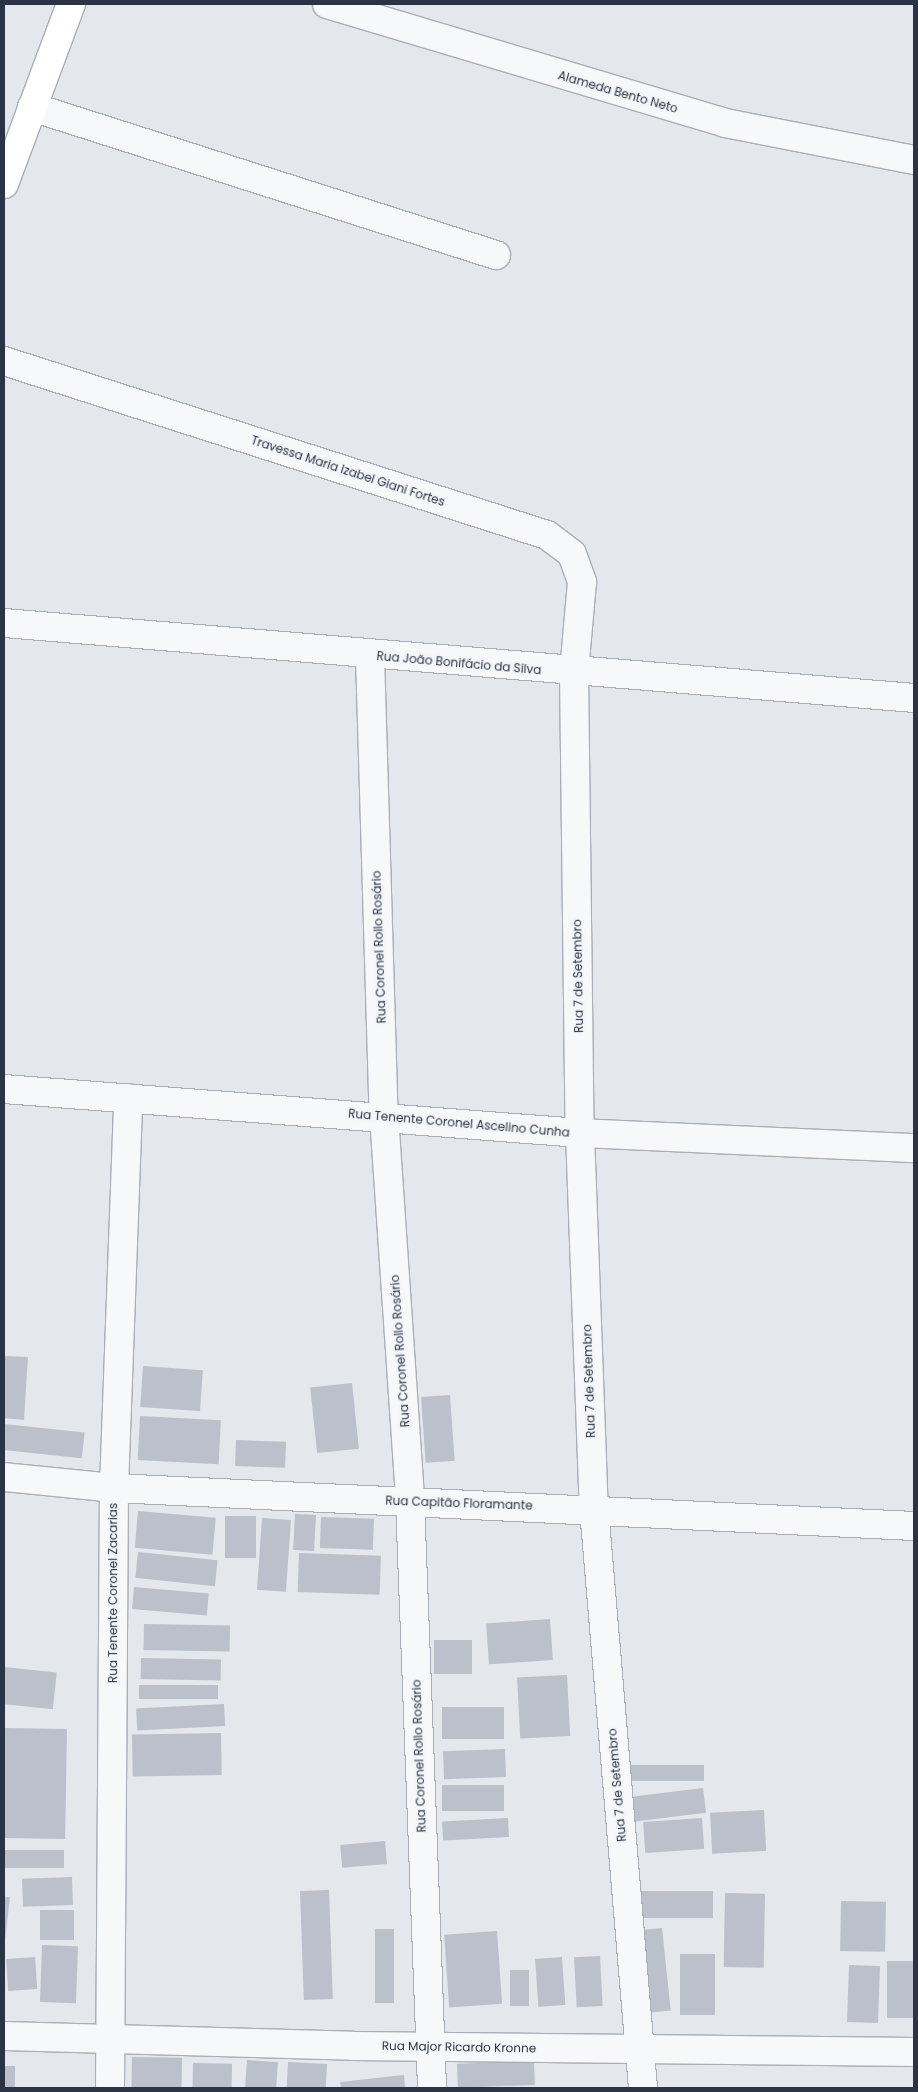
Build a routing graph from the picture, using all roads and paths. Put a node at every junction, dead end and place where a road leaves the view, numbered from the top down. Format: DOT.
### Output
graph roads {
  1 [pos="71,4"];
  2 [pos="326,4"];
  3 [pos="32,107"];
  4 [pos="914,160"];
  5 [pos="4,184"];
  6 [pos="496,255"];
  7 [pos="4,361"];
  8 [pos="4,623"];
  9 [pos="370,656"];
  10 [pos="574,672"];
  11 [pos="914,698"];
  12 [pos="4,1089"];
  13 [pos="128,1098"];
  14 [pos="384,1116"];
  15 [pos="580,1133"];
  16 [pos="914,1148"];
  17 [pos="4,1477"];
  18 [pos="114,1488"];
  19 [pos="410,1501"];
  20 [pos="594,1509"];
  21 [pos="914,1526"];
  22 [pos="4,2036"];
  23 [pos="110,2039"];
  24 [pos="429,2047"];
  25 [pos="639,2048"];
  26 [pos="914,2052"];
  27 [pos="110,2088"];
  28 [pos="432,2088"];
  29 [pos="643,2088"];
  1 -- 3 [label="main road"];
  2 -- 4 [label="street, Alameda Bento Neto"];
  3 -- 5 [label="main road"];
  3 -- 6 [label="street"];
  7 -- 10 [label="street, Travessa Maria Izabel Giani Fortes"];
  8 -- 9 [label="street, Rua João Bonifácio da Silva"];
  9 -- 10 [label="street, Rua João Bonifácio da Silva"];
  9 -- 14 [label="street, Rua Coronel Rollo Rosário"];
  10 -- 11 [label="street, Rua João Bonifácio da Silva"];
  10 -- 15 [label="street, Rua 7 de Setembro"];
  12 -- 13 [label="street, Rua Tenente Coronel Ascelino Cunha"];
  13 -- 14 [label="street, Rua Tenente Coronel Ascelino Cunha"];
  13 -- 18 [label="street, Rua Tenente Coronel Zacarias"];
  14 -- 15 [label="street, Rua Tenente Coronel Ascelino Cunha"];
  14 -- 19 [label="street, Rua Coronel Rollo Rosário"];
  15 -- 16 [label="street, Rua Tenente Coronel Ascelino Cunha"];
  15 -- 20 [label="street, Rua 7 de Setembro"];
  17 -- 18 [label="street, Rua Capitão Floramante"];
  18 -- 19 [label="street, Rua Capitão Floramante"];
  18 -- 23 [label="street, Rua Tenente Coronel Zacarias"];
  19 -- 20 [label="street, Rua Capitão Floramante"];
  19 -- 24 [label="street, Rua Coronel Rollo Rosário"];
  20 -- 21 [label="street, Rua Capitão Floramante"];
  20 -- 25 [label="street, Rua 7 de Setembro"];
  22 -- 23 [label="street, Rua Major Ricardo Kronne"];
  23 -- 24 [label="street, Rua Major Ricardo Kronne"];
  23 -- 27 [label="street, Rua Tenente Coronel Zacarias"];
  24 -- 25 [label="street, Rua Major Ricardo Kronne"];
  24 -- 28 [label="street, Rua Coronel Rollo Rosário"];
  25 -- 26 [label="street, Rua Major Ricardo Kronne"];
  25 -- 29 [label="street, Rua 7 de Setembro"];
}
